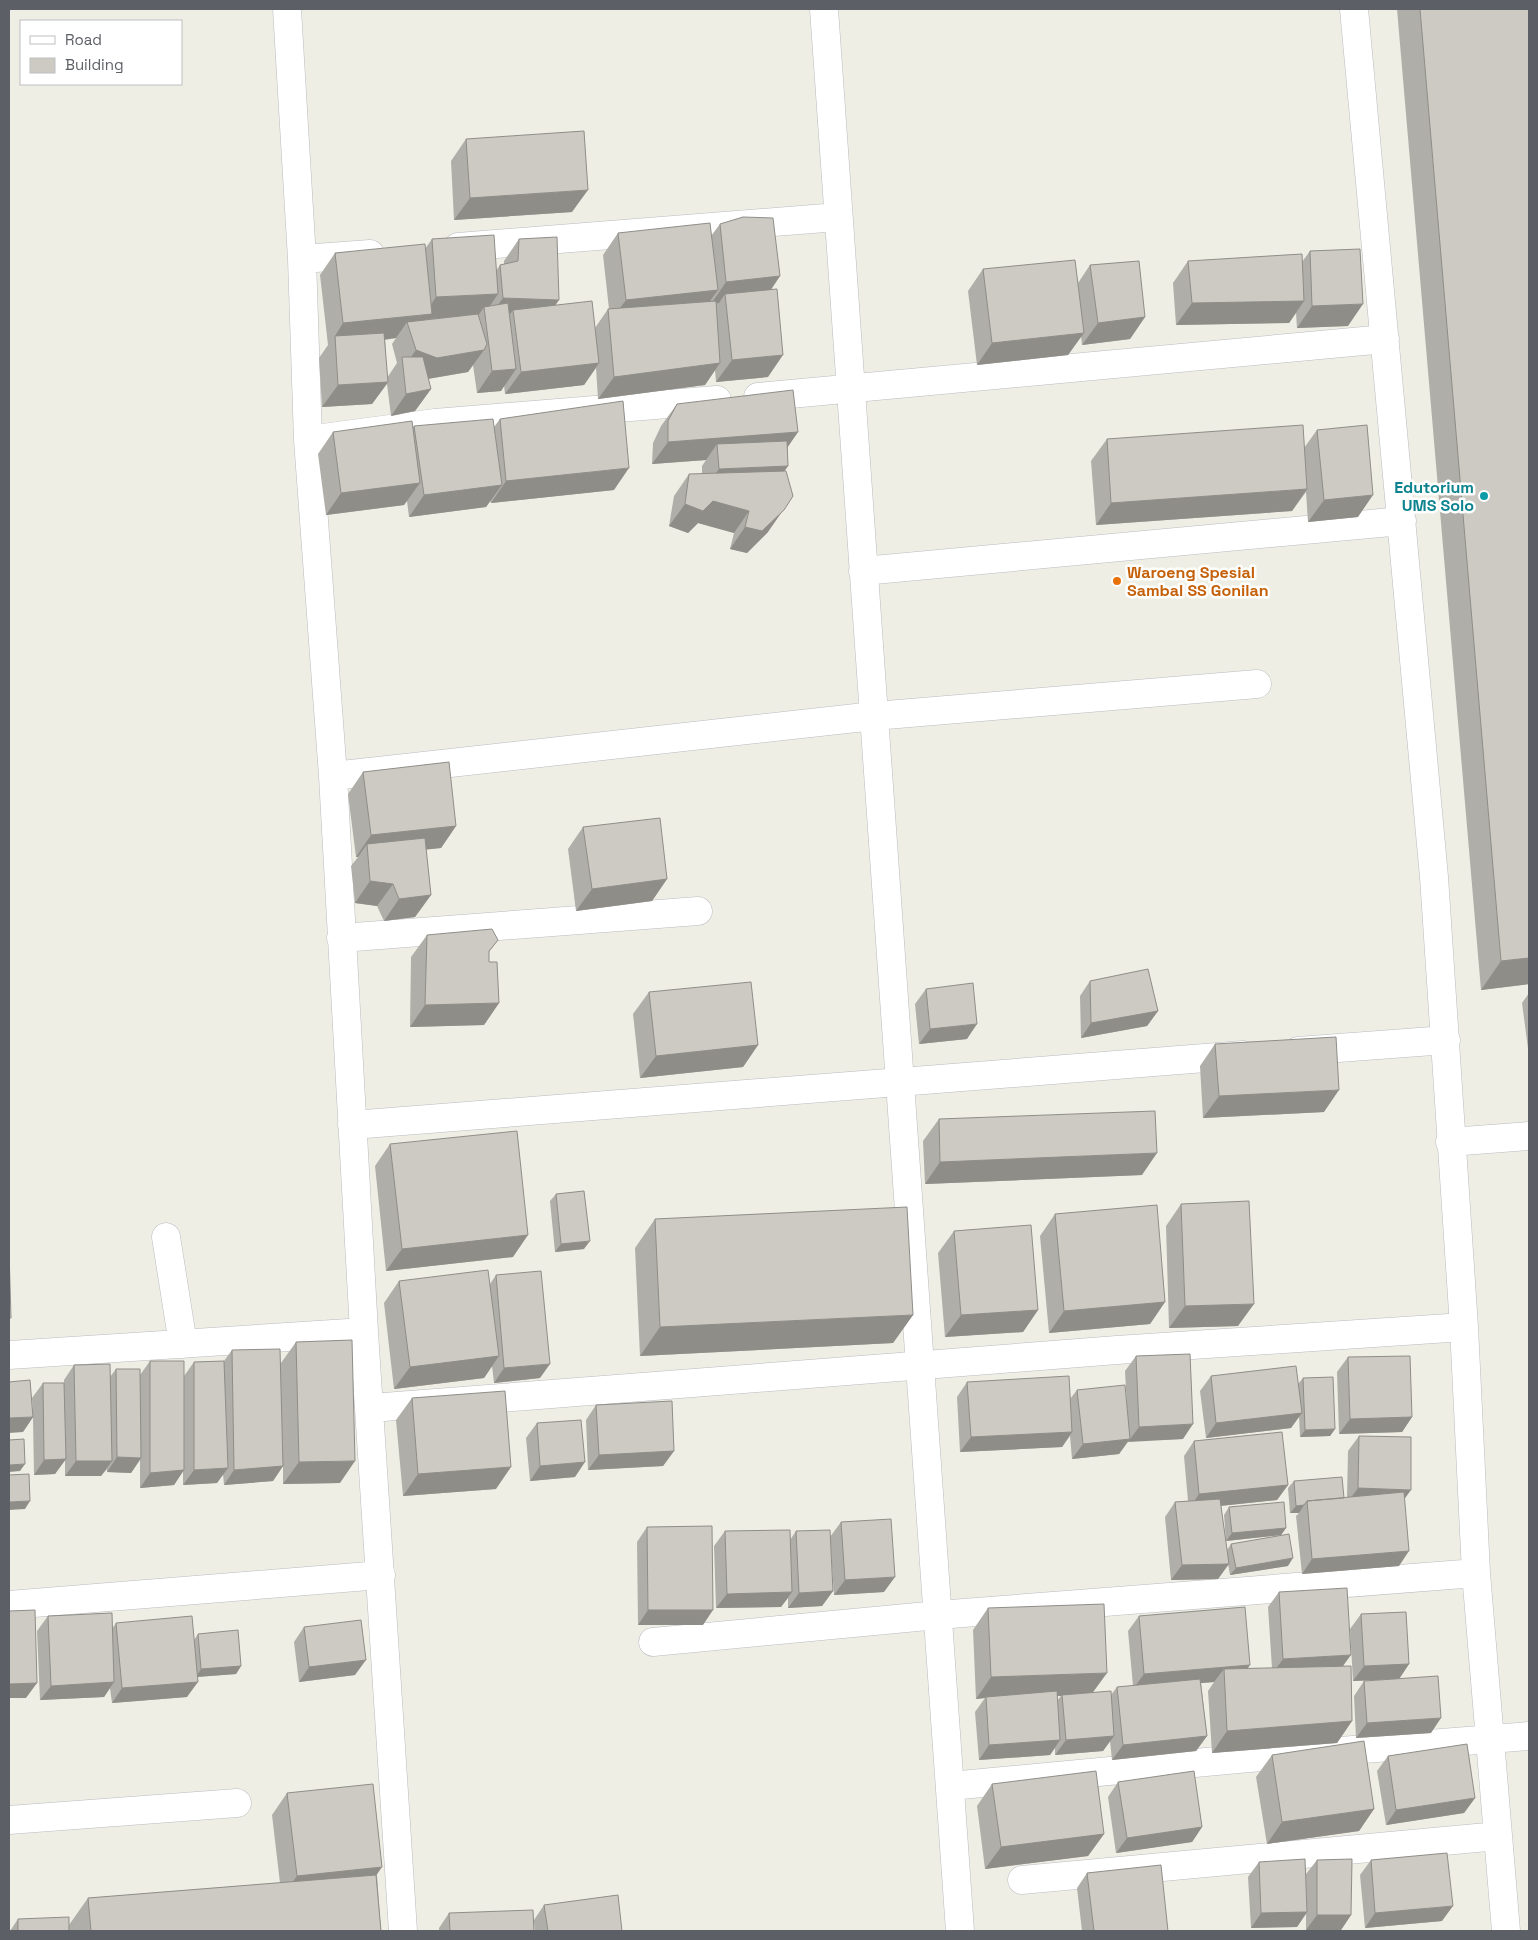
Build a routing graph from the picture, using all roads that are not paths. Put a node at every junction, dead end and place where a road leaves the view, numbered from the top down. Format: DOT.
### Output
graph roads {
  1 [pos="287,9"];
  2 [pos="824,9"];
  3 [pos="1354,9"];
  4 [pos="838,217"];
  5 [pos="432,249"];
  6 [pos="392,252"];
  7 [pos="302,259"];
  8 [pos="1385,340"];
  9 [pos="851,389"];
  10 [pos="308,440"];
  11 [pos="1402,521"];
  12 [pos="863,571"];
  13 [pos="1257,684"];
  14 [pos="874,716"];
  15 [pos="333,776"];
  16 [pos="698,911"];
  17 [pos="341,938"];
  18 [pos="1446,1040"];
  19 [pos="900,1080"];
  20 [pos="352,1125"];
  21 [pos="1529,1136"];
  22 [pos="1450,1142"];
  23 [pos="166,1237"];
  24 [pos="1464,1327"];
  25 [pos="364,1332"];
  26 [pos="183,1344"];
  27 [pos="9,1355"];
  28 [pos="920,1365"];
  29 [pos="371,1408"];
  30 [pos="1476,1573"];
  31 [pos="380,1575"];
  32 [pos="9,1605"];
  33 [pos="938,1615"];
  34 [pos="653,1642"];
  35 [pos="1529,1736"];
  36 [pos="1490,1740"];
  37 [pos="950,1786"];
  38 [pos="237,1803"];
  39 [pos="9,1820"];
  40 [pos="1498,1836"];
  41 [pos="1022,1880"];
  42 [pos="403,1931"];
  43 [pos="960,1931"];
  44 [pos="1506,1931"];
  1 -- 7 [label="street"];
  2 -- 4 [label="street"];
  3 -- 8 [label="street"];
  4 -- 5 [label="street"];
  4 -- 9 [label="street"];
  6 -- 7 [label="street"];
  7 -- 10 [label="street"];
  8 -- 9 [label="street"];
  8 -- 11 [label="street"];
  9 -- 10 [label="street"];
  9 -- 12 [label="street"];
  10 -- 15 [label="street"];
  11 -- 12 [label="street"];
  11 -- 18 [label="street"];
  12 -- 14 [label="street"];
  13 -- 14 [label="street"];
  14 -- 15 [label="street"];
  14 -- 19 [label="street"];
  15 -- 17 [label="street"];
  16 -- 17 [label="street"];
  17 -- 20 [label="street"];
  18 -- 19 [label="street"];
  18 -- 22 [label="street"];
  19 -- 20 [label="street"];
  19 -- 28 [label="street"];
  20 -- 25 [label="street"];
  21 -- 22 [label="street"];
  22 -- 24 [label="street"];
  23 -- 26 [label="street"];
  24 -- 28 [label="street"];
  24 -- 30 [label="street"];
  25 -- 26 [label="street"];
  25 -- 29 [label="street"];
  26 -- 27 [label="street"];
  28 -- 29 [label="street"];
  28 -- 33 [label="street"];
  29 -- 31 [label="street"];
  30 -- 33 [label="street"];
  30 -- 36 [label="street"];
  31 -- 32 [label="street"];
  31 -- 42 [label="street"];
  33 -- 34 [label="street"];
  33 -- 37 [label="street"];
  35 -- 36 [label="street"];
  36 -- 37 [label="street"];
  36 -- 40 [label="street"];
  37 -- 43 [label="street"];
  38 -- 39 [label="street"];
  40 -- 41 [label="street"];
  40 -- 44 [label="street"];
}
